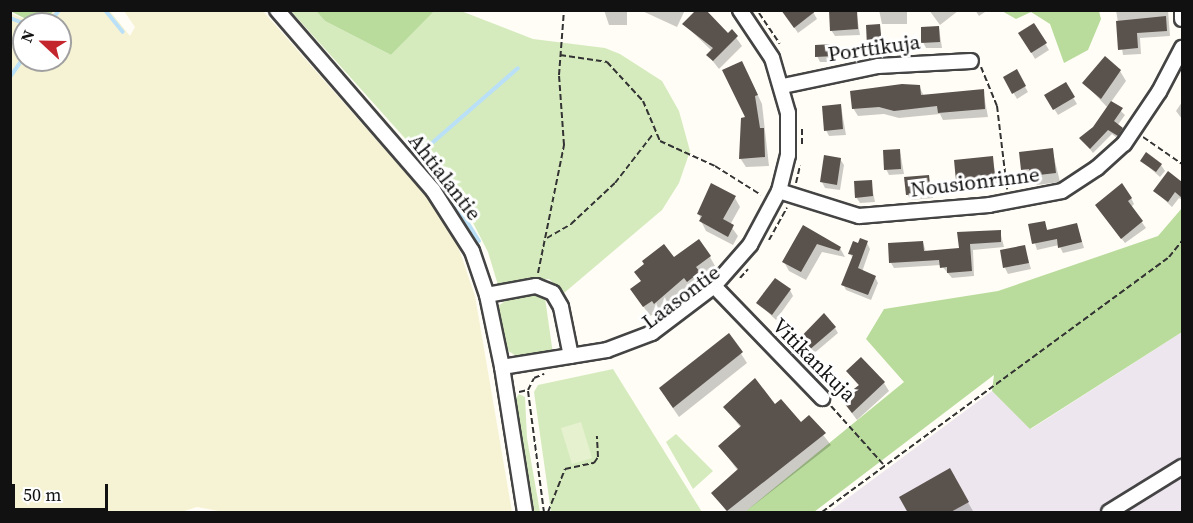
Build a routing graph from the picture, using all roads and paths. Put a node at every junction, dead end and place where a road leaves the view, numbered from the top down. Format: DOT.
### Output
graph roads {
  1 [pos="277,10"];
  2 [pos="564,10"];
  3 [pos="740,10"];
  4 [pos="757,10"];
  5 [pos="1182,10"];
  6 [pos="1182,19"];
  7 [pos="1182,48"];
  8 [pos="782,49"];
  9 [pos="560,55"];
  10 [pos="971,60"];
  11 [pos="783,86"];
  12 [pos="802,123"];
  13 [pos="654,133"];
  14 [pos="1141,136"];
  15 [pos="1182,164"];
  16 [pos="782,196"];
  17 [pos="1009,202"];
  18 [pos="547,238"];
  19 [pos="1182,241"];
  20 [pos="765,245"];
  21 [pos="750,266"];
  22 [pos="538,273"];
  23 [pos="738,280"];
  24 [pos="714,286"];
  25 [pos="487,295"];
  26 [pos="571,356"];
  27 [pos="502,367"];
  28 [pos="549,373"];
  29 [pos="528,390"];
  30 [pos="507,394"];
  31 [pos="822,398"];
  32 [pos="597,436"];
  33 [pos="883,464"];
  34 [pos="1182,467"];
  35 [pos="525,513"];
  36 [pos="546,513"];
  37 [pos="822,513"];
  38 [pos="1109,513"];
  1 -- 25 [label="street, Ahtialantie"];
  2 -- 9 [label="path"];
  3 -- 11 [label="street, Laasontie"];
  4 -- 8 [label="path"];
  5 -- 6 [label="street"];
  7 -- 17 [label="street, Nousionrinne"];
  9 -- 13 [label="path"];
  9 -- 18 [label="path"];
  10 -- 11 [label="street, Porttikuja"];
  10 -- 17 [label="path"];
  11 -- 16 [label="street, Laasontie"];
  12 -- 16 [label="path"];
  13 -- 16 [label="path"];
  13 -- 18 [label="path"];
  14 -- 15 [label="path"];
  16 -- 17 [label="street, Nousionrinne"];
  16 -- 20 [label="path"];
  16 -- 24 [label="street, Laasontie"];
  18 -- 22 [label="path"];
  19 -- 33 [label="path"];
  21 -- 23 [label="path, Laasontie"];
  24 -- 26 [label="street, Laasontie"];
  24 -- 31 [label="street, Vitikankuja"];
  25 -- 26 [label="street"];
  25 -- 27 [label="street, Ahtialantie"];
  26 -- 27 [label="street, Laasontie"];
  27 -- 30 [label="street, Ahtialantie"];
  28 -- 29 [label="path"];
  29 -- 30 [label="path"];
  29 -- 36 [label="path"];
  30 -- 35 [label="street, Ahtialantie"];
  31 -- 33 [label="path, Vitikankuja"];
  32 -- 36 [label="path"];
  33 -- 37 [label="path"];
  34 -- 38 [label="street"];
}
